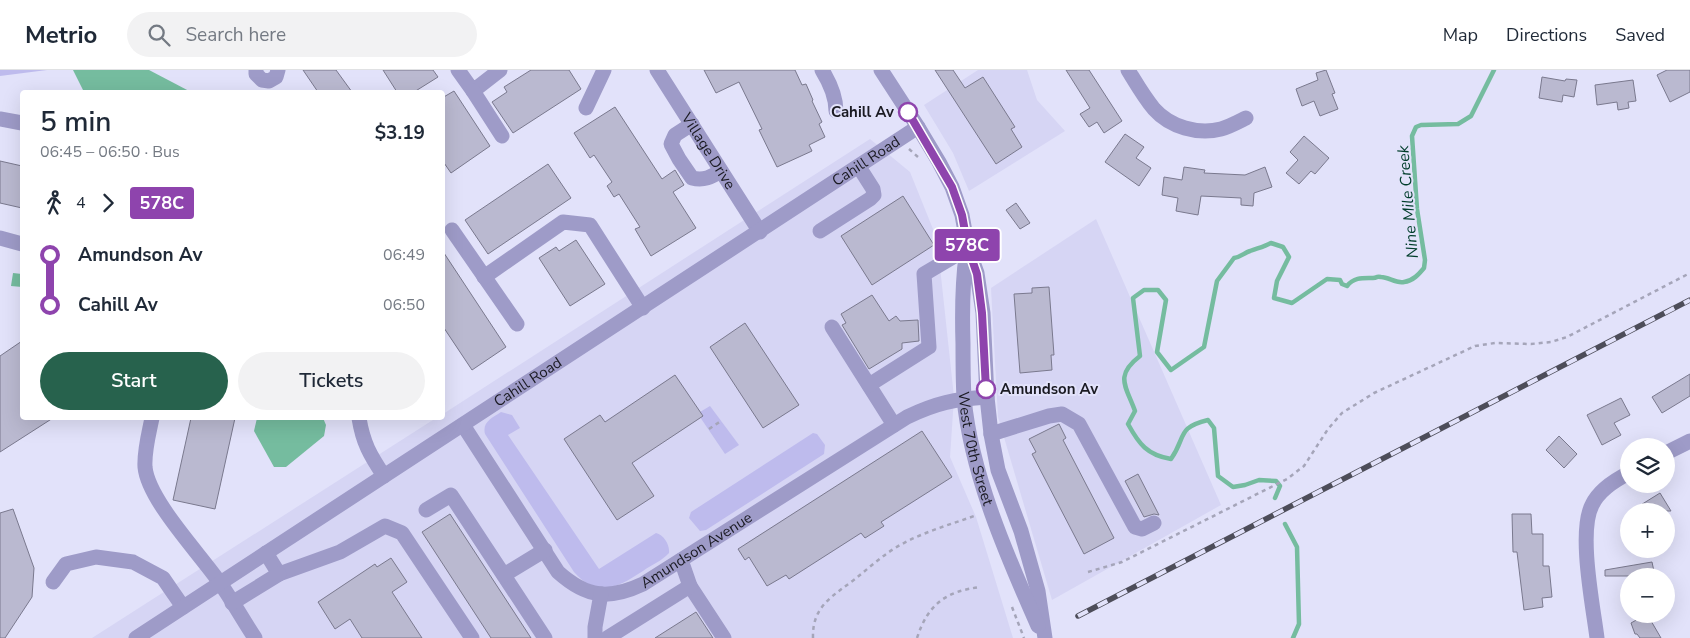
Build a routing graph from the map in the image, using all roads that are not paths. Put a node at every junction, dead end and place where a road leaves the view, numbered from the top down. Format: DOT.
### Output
graph roads {
  1 [pos="278,70"];
  2 [pos="458,70"];
  3 [pos="500,70"];
  4 [pos="604,70"];
  5 [pos="657,70"];
  6 [pos="822,70"];
  7 [pos="880,70"];
  8 [pos="1128,70"];
  9 [pos="257,81"];
  10 [pos="473,90"];
  11 [pos="586,108"];
  12 [pos="836,111"];
  13 [pos="1246,118"];
  14 [pos="0,119"];
  15 [pos="20,123"];
  16 [pos="692,124"];
  17 [pos="918,127"];
  18 [pos="502,136"];
  19 [pos="859,167"];
  20 [pos="721,171"];
  21 [pos="452,230"];
  22 [pos="820,231"];
  23 [pos="760,232"];
  24 [pos="0,238"];
  25 [pos="20,243"];
  26 [pos="968,248"];
  27 [pos="484,277"];
  28 [pos="643,308"];
  29 [pos="517,324"];
  30 [pos="832,327"];
  31 [pos="869,385"];
  32 [pos="987,397"];
  33 [pos="964,398"];
  34 [pos="152,420"];
  35 [pos="359,420"];
  36 [pos="463,425"];
  37 [pos="894,425"];
  38 [pos="991,434"];
  39 [pos="1690,441"];
  40 [pos="1675,448"];
  41 [pos="384,476"];
  42 [pos="1620,478"];
  43 [pos="426,510"];
  44 [pos="1154,523"];
  45 [pos="545,550"];
  46 [pos="266,553"];
  47 [pos="681,560"];
  48 [pos="279,574"];
  49 [pos="504,575"];
  50 [pos="53,582"];
  51 [pos="220,583"];
  52 [pos="690,586"];
  53 [pos="601,594"];
  54 [pos="232,603"];
  55 [pos="183,607"];
  56 [pos="136,638"];
  57 [pos="255,638"];
  58 [pos="472,638"];
  59 [pos="545,638"];
  60 [pos="595,638"];
  61 [pos="607,638"];
  62 [pos="724,638"];
  63 [pos="1044,638"];
  64 [pos="1597,638"];
  1 -- 9 [label="street"];
  2 -- 10 [label="street"];
  3 -- 10 [label="street"];
  4 -- 11 [label="street"];
  5 -- 16 [label="street, Village Drive"];
  6 -- 12 [label="street"];
  7 -- 17 [label="street, West 70th Street"];
  8 -- 13 [label="street"];
  10 -- 18 [label="street"];
  14 -- 15 [label="street"];
  16 -- 20 [label="street, Village Drive"];
  16 -- 20 [label="street"];
  17 -- 19 [label="street, Cahill Road"];
  17 -- 26 [label="street, West 70th Street"];
  19 -- 22 [label="street"];
  19 -- 23 [label="street, Cahill Road"];
  20 -- 23 [label="street, Village Drive"];
  21 -- 27 [label="street"];
  23 -- 28 [label="street, Cahill Road"];
  24 -- 25 [label="street"];
  26 -- 31 [label="street"];
  26 -- 32 [label="street, West 70th Street"];
  26 -- 33 [label="street, West 70th Street"];
  27 -- 28 [label="street"];
  27 -- 29 [label="street"];
  28 -- 36 [label="street, Cahill Road"];
  30 -- 31 [label="street"];
  31 -- 37 [label="street"];
  32 -- 33 [label="street, Amundson Avenue"];
  32 -- 38 [label="street, West 70th Street"];
  33 -- 37 [label="street, Amundson Avenue"];
  33 -- 63 [label="street, West 70th Street"];
  34 -- 51 [label="street"];
  35 -- 41 [label="street"];
  36 -- 41 [label="street, Cahill Road"];
  36 -- 45 [label="street, Amundson Avenue"];
  37 -- 47 [label="street, Amundson Avenue"];
  38 -- 44 [label="street"];
  38 -- 63 [label="street, West 70th Street"];
  39 -- 40 [label="street"];
  41 -- 46 [label="street, Cahill Road"];
  42 -- 64 [label="street"];
  43 -- 49 [label="street"];
  45 -- 49 [label="street"];
  45 -- 53 [label="street, Amundson Avenue"];
  46 -- 48 [label="street"];
  46 -- 51 [label="street, Cahill Road"];
  47 -- 52 [label="street"];
  47 -- 53 [label="street, Amundson Avenue"];
  48 -- 54 [label="street"];
  48 -- 58 [label="street"];
  49 -- 59 [label="street"];
  50 -- 55 [label="street"];
  51 -- 54 [label="street"];
  51 -- 55 [label="street, Cahill Road"];
  52 -- 61 [label="street"];
  52 -- 62 [label="street"];
  53 -- 60 [label="street"];
  54 -- 57 [label="street"];
  55 -- 56 [label="street, Cahill Road"];
}
